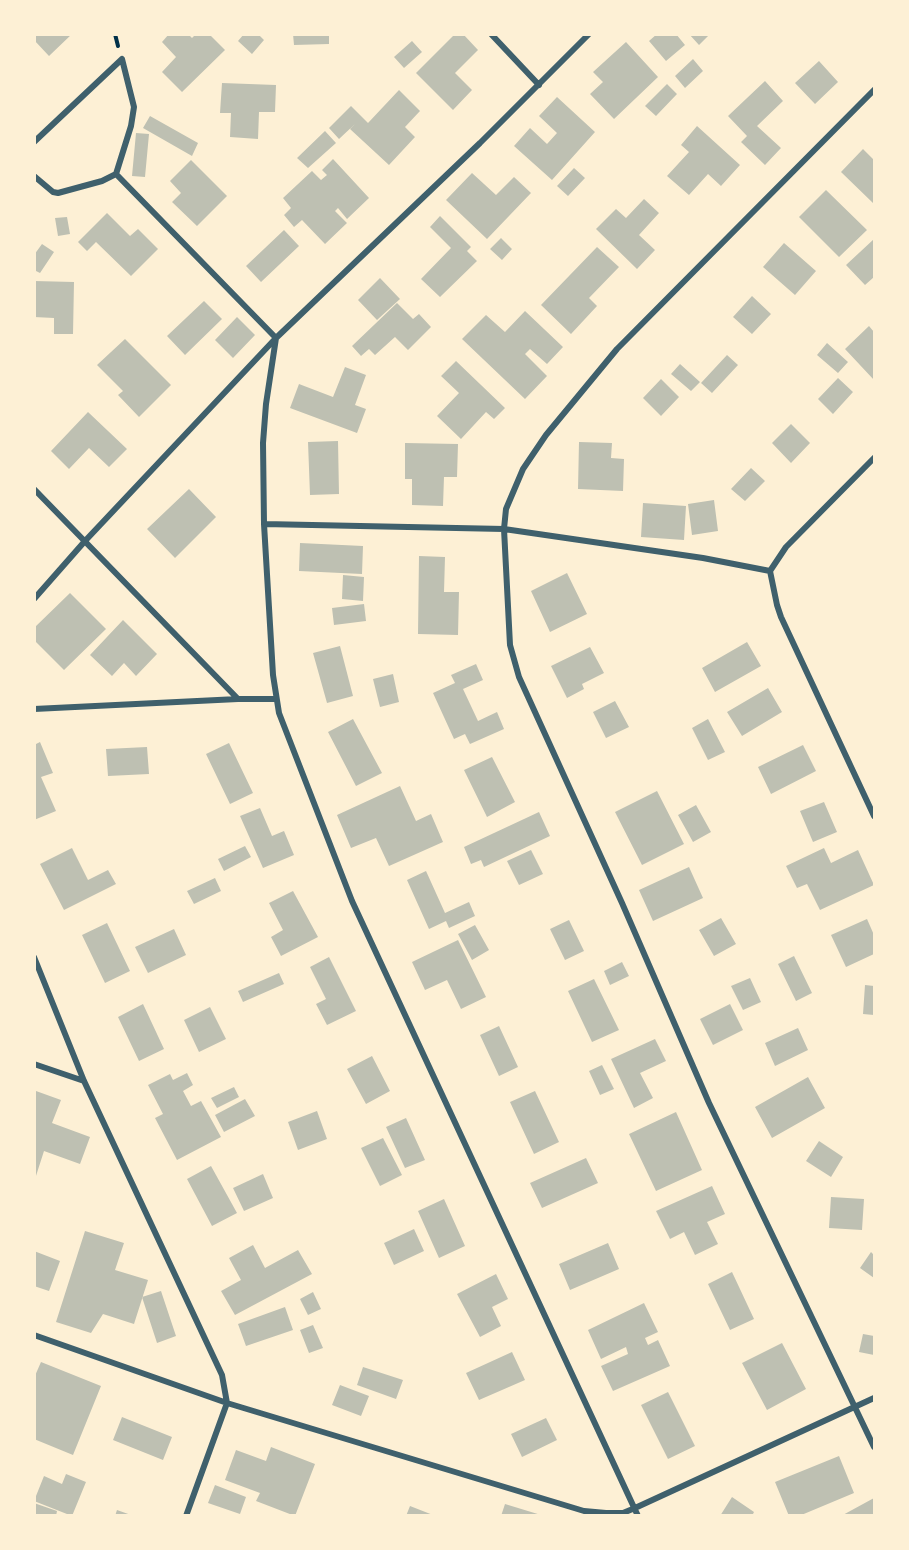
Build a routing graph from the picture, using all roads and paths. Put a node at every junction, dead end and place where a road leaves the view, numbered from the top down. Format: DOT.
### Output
graph roads {
  1 [pos="491,34"];
  2 [pos="589,34"];
  3 [pos="539,85"];
  4 [pos="874,90"];
  5 [pos="34,142"];
  6 [pos="116,174"];
  7 [pos="34,176"];
  8 [pos="276,338"];
  9 [pos="874,458"];
  10 [pos="34,489"];
  11 [pos="264,524"];
  12 [pos="504,529"];
  13 [pos="85,542"];
  14 [pos="770,571"];
  15 [pos="34,599"];
  16 [pos="238,699"];
  17 [pos="276,699"];
  18 [pos="34,710"];
  19 [pos="874,816"];
  20 [pos="34,957"];
  21 [pos="34,1064"];
  22 [pos="84,1081"];
  23 [pos="34,1335"];
  24 [pos="874,1398"];
  25 [pos="227,1404"];
  26 [pos="856,1406"];
  27 [pos="874,1447"];
  28 [pos="635,1508"];
  29 [pos="186,1515"];
  30 [pos="638,1515"];
  1 -- 3 [label="street"];
  2 -- 3 [label="street"];
  3 -- 8 [label="street"];
  4 -- 12 [label="street"];
  5 -- 6 [label="street"];
  6 -- 7 [label="street"];
  6 -- 8 [label="street"];
  8 -- 11 [label="street"];
  8 -- 13 [label="street"];
  9 -- 14 [label="street"];
  10 -- 13 [label="street"];
  11 -- 12 [label="street"];
  11 -- 17 [label="street"];
  12 -- 14 [label="street"];
  12 -- 26 [label="street"];
  13 -- 15 [label="street"];
  13 -- 16 [label="street"];
  14 -- 19 [label="street"];
  16 -- 17 [label="street"];
  16 -- 18 [label="street"];
  17 -- 28 [label="street"];
  20 -- 22 [label="street"];
  21 -- 22 [label="street"];
  22 -- 25 [label="street"];
  23 -- 25 [label="street"];
  24 -- 26 [label="street"];
  25 -- 28 [label="street"];
  25 -- 29 [label="street"];
  26 -- 27 [label="street"];
  26 -- 28 [label="street"];
  28 -- 30 [label="street"];
}
